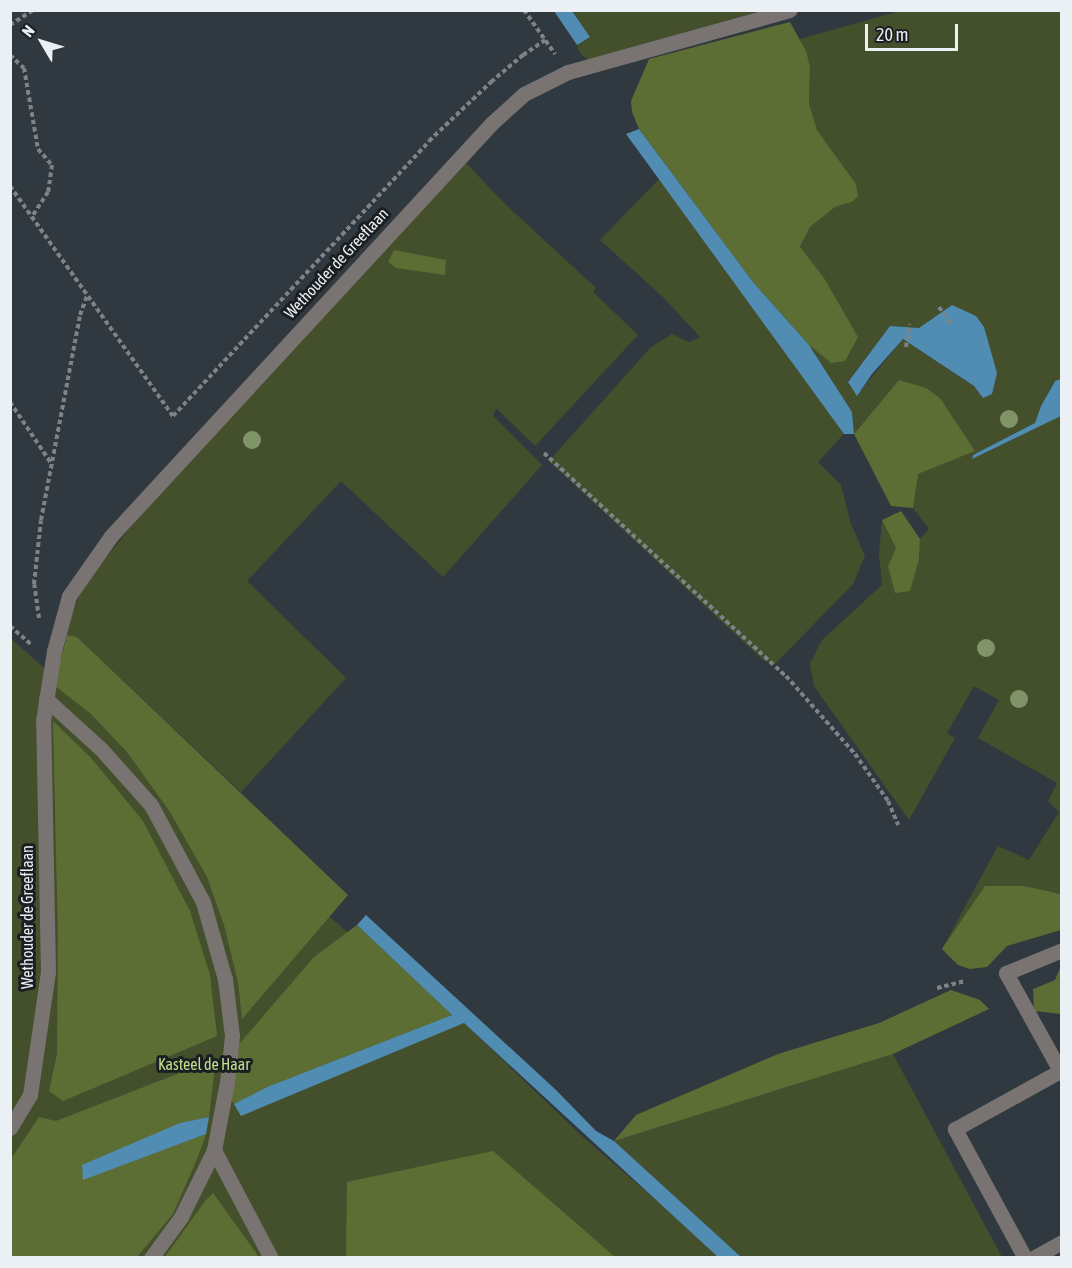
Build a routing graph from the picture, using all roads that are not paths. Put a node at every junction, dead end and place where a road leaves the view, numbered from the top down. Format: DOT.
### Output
graph roads {
  1 [pos="790,10"];
  2 [pos="46,699"];
  3 [pos="1062,950"];
  4 [pos="1061,1073"];
  5 [pos="10,1128"];
  6 [pos="214,1150"];
  7 [pos="1062,1242"];
  8 [pos="151,1257"];
  9 [pos="271,1257"];
  10 [pos="1025,1257"];
  11 [pos="1033,1257"];
  1 -- 2 [label="street, Wethouder de Greeflaan"];
  2 -- 5 [label="street, Wethouder de Greeflaan"];
  2 -- 6 [label="street"];
  3 -- 4 [label="street"];
  4 -- 10 [label="street"];
  6 -- 8 [label="street"];
  6 -- 9 [label="street"];
  7 -- 11 [label="street"];
}
